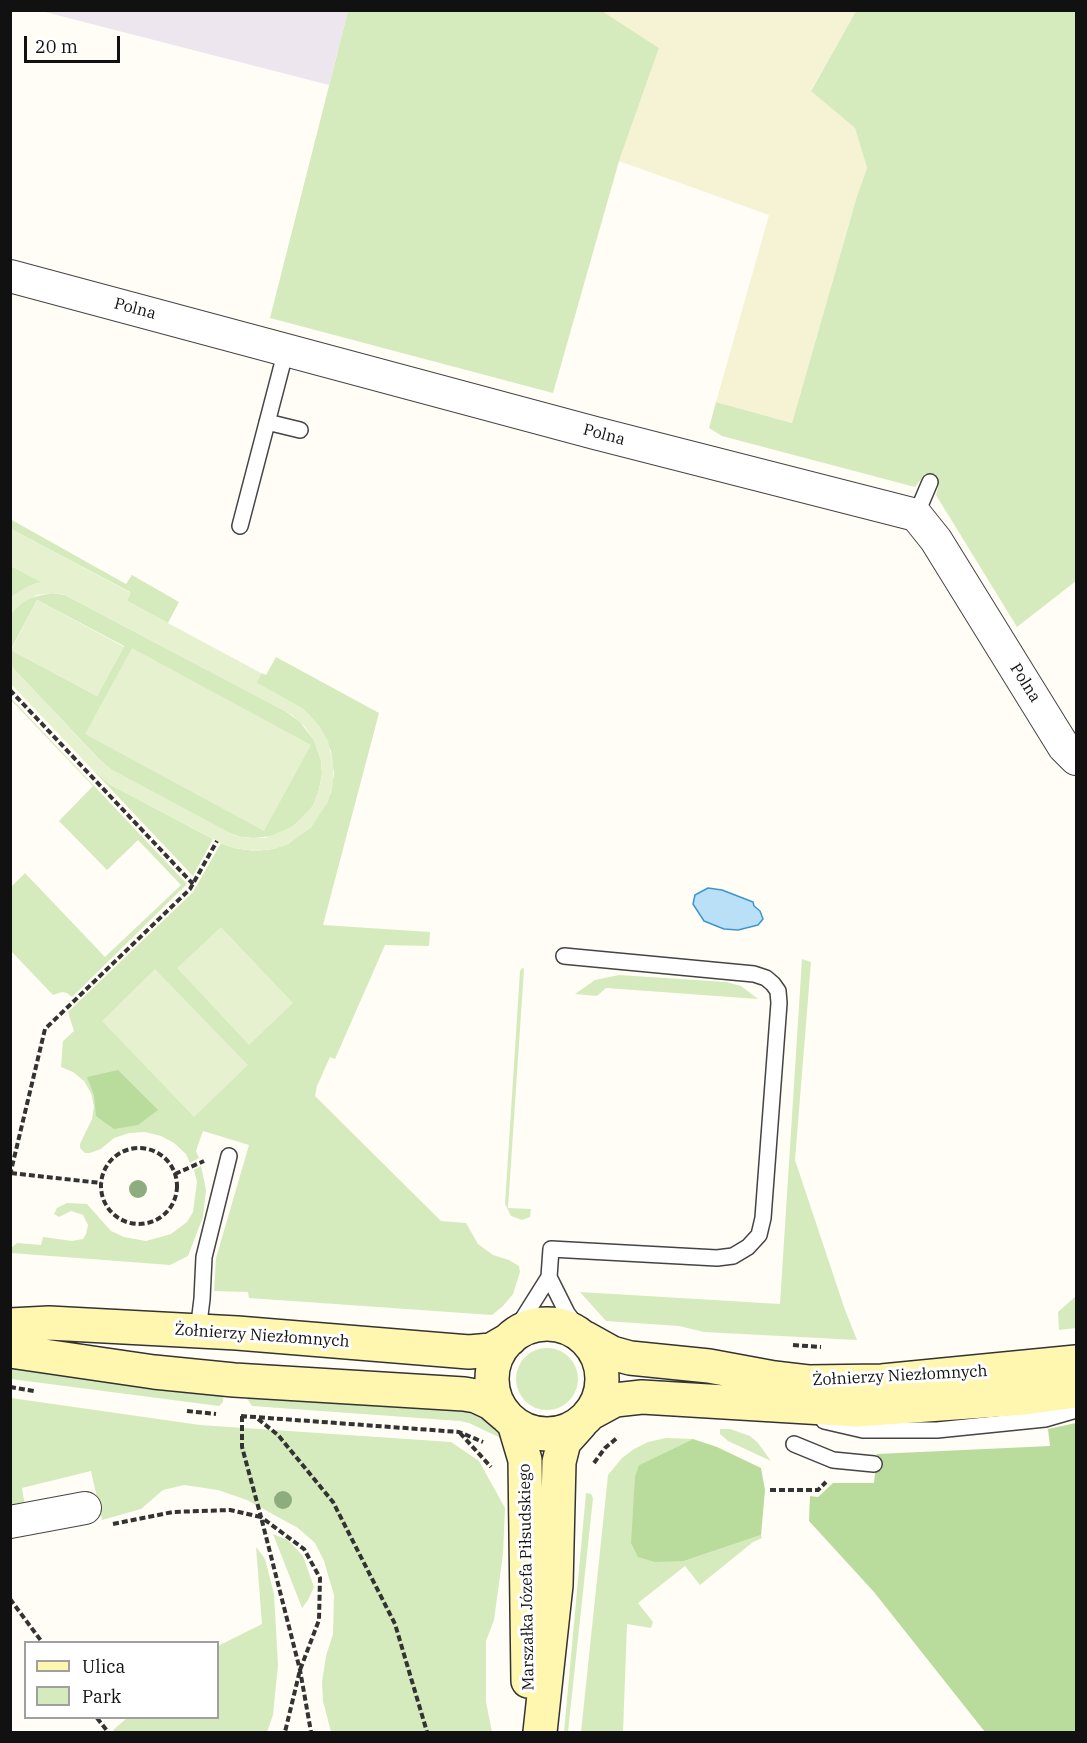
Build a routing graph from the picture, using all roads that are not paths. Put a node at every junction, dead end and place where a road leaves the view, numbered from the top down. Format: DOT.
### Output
graph roads {
  1 [pos="10,276"];
  2 [pos="286,350"];
  3 [pos="267,422"];
  4 [pos="300,430"];
  5 [pos="930,482"];
  6 [pos="916,515"];
  7 [pos="240,526"];
  8 [pos="1077,759"];
  9 [pos="564,956"];
  10 [pos="229,1156"];
  11 [pos="549,1277"];
  12 [pos="10,1325"];
  13 [pos="198,1331"];
  14 [pos="585,1338"];
  15 [pos="510,1339"];
  16 [pos="10,1351"];
  17 [pos="1077,1362"];
  18 [pos="1077,1391"];
  19 [pos="794,1407"];
  20 [pos="1077,1410"];
  21 [pos="586,1418"];
  22 [pos="510,1419"];
  23 [pos="794,1444"];
  24 [pos="868,1464"];
  25 [pos="85,1508"];
  26 [pos="10,1522"];
  27 [pos="533,1732"];
  28 [pos="540,1732"];
  1 -- 2 [label="street, Polna"];
  2 -- 3 [label="lane"];
  2 -- 6 [label="street, Polna"];
  3 -- 4 [label="lane"];
  3 -- 7 [label="lane"];
  5 -- 6 [label="lane"];
  6 -- 8 [label="street, Polna"];
  9 -- 11 [label="lane"];
  10 -- 13 [label="lane"];
  11 -- 14 [label="lane"];
  11 -- 15 [label="lane"];
  12 -- 13 [label="street, Żołnierzy Niezłomnych"];
  13 -- 15 [label="street, Żołnierzy Niezłomnych"];
  14 -- 15 [label="street"];
  14 -- 17 [label="street, Żołnierzy Niezłomnych"];
  14 -- 21 [label="street"];
  15 -- 22 [label="street"];
  16 -- 22 [label="street"];
  18 -- 19 [label="street, Żołnierzy Niezłomnych"];
  19 -- 20 [label="lane"];
  19 -- 21 [label="street, Żołnierzy Niezłomnych"];
  21 -- 22 [label="street"];
  21 -- 28 [label="street, Marszałka Józefa Piłsudskiego"];
  22 -- 27 [label="street, Marszałka Józefa Piłsudskiego"];
  23 -- 24 [label="lane"];
  25 -- 26 [label="street"];
}
